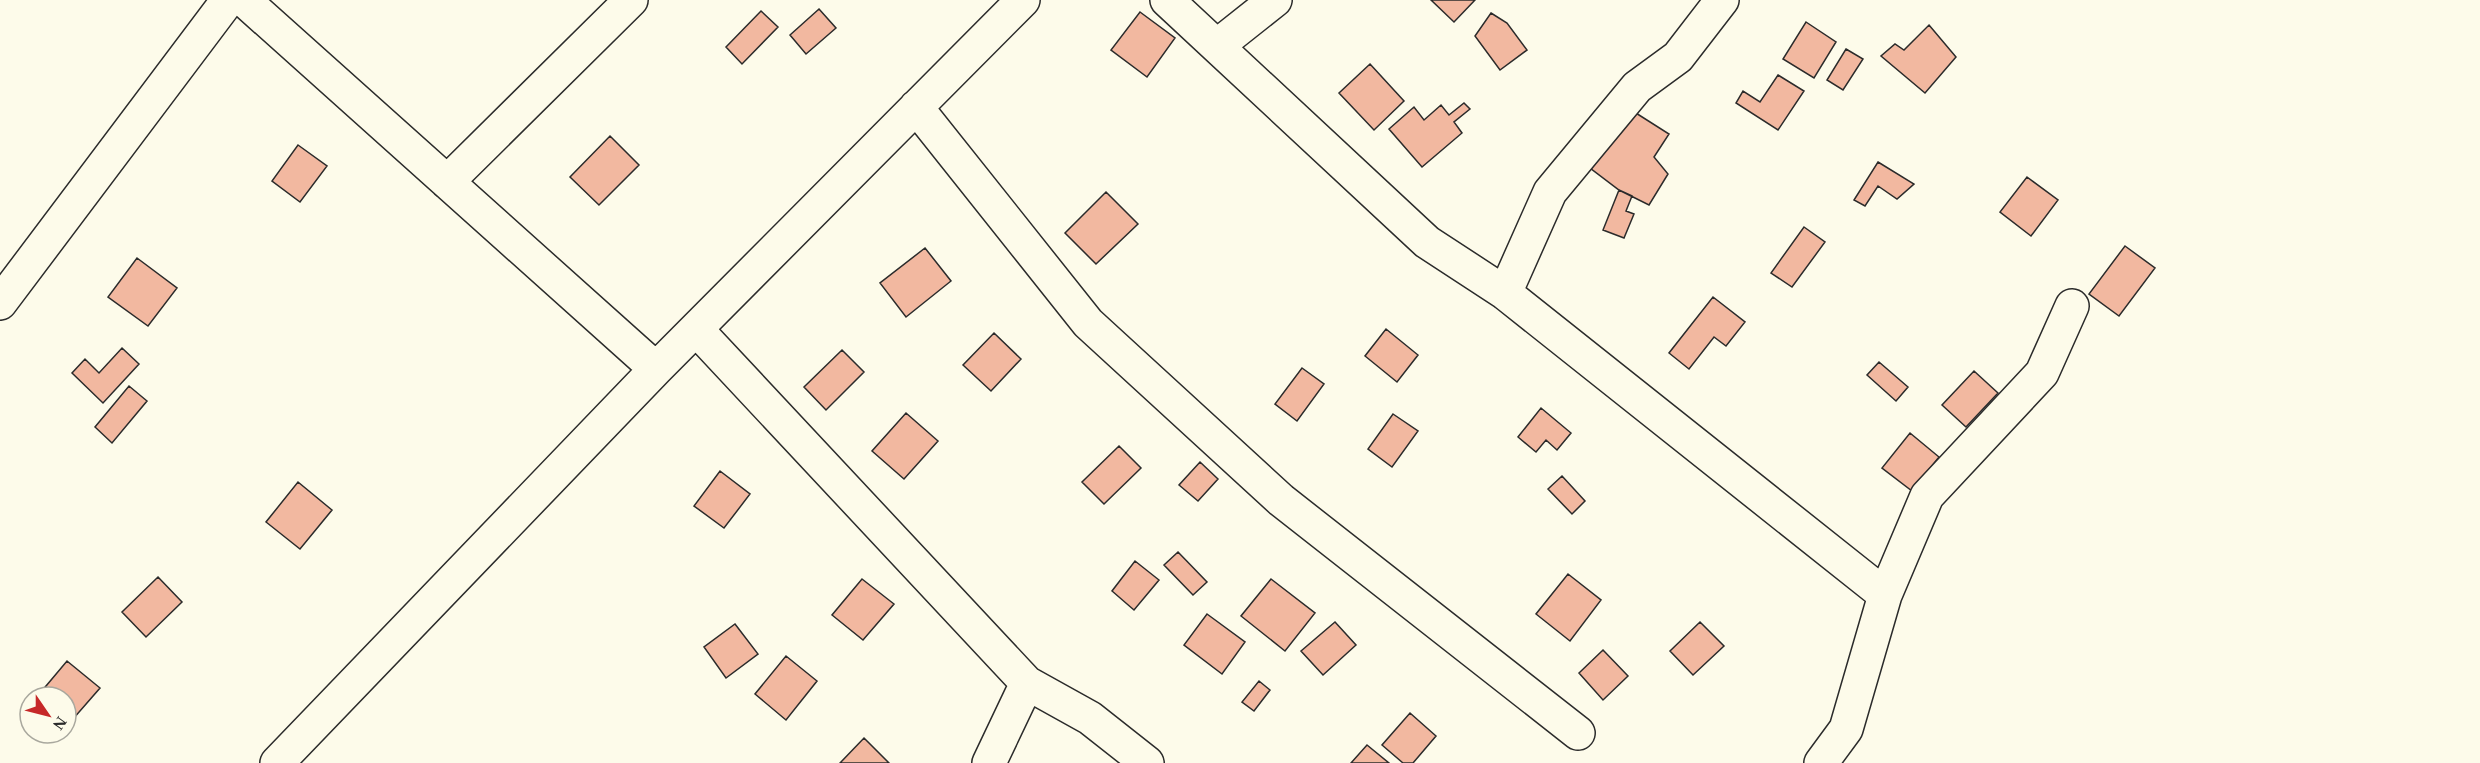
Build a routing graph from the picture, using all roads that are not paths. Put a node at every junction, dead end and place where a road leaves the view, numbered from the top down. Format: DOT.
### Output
graph roads {
  1 [pos="228,0"];
  2 [pos="244,0"];
  3 [pos="631,0"];
  4 [pos="1023,0"];
  5 [pos="1167,0"];
  6 [pos="1275,0"];
  7 [pos="1722,0"];
  8 [pos="1217,46"];
  9 [pos="916,107"];
  10 [pos="447,182"];
  11 [pos="1505,293"];
  12 [pos="0,303"];
  13 [pos="2072,306"];
  14 [pos="696,329"];
  15 [pos="656,369"];
  16 [pos="1884,595"];
  17 [pos="1027,683"];
  18 [pos="1578,733"];
  19 [pos="276,763"];
  20 [pos="989,763"];
  21 [pos="1147,763"];
  22 [pos="1821,763"];
  1 -- 12 [label="street"];
  2 -- 10 [label="street"];
  3 -- 10 [label="street"];
  4 -- 9 [label="street"];
  5 -- 8 [label="street"];
  6 -- 8 [label="street"];
  7 -- 11 [label="street"];
  8 -- 11 [label="street"];
  9 -- 14 [label="street"];
  9 -- 18 [label="street"];
  10 -- 15 [label="street"];
  11 -- 16 [label="street"];
  13 -- 16 [label="street"];
  14 -- 15 [label="street"];
  14 -- 17 [label="street"];
  15 -- 19 [label="street"];
  16 -- 22 [label="street"];
  17 -- 20 [label="street"];
  17 -- 21 [label="street"];
}
